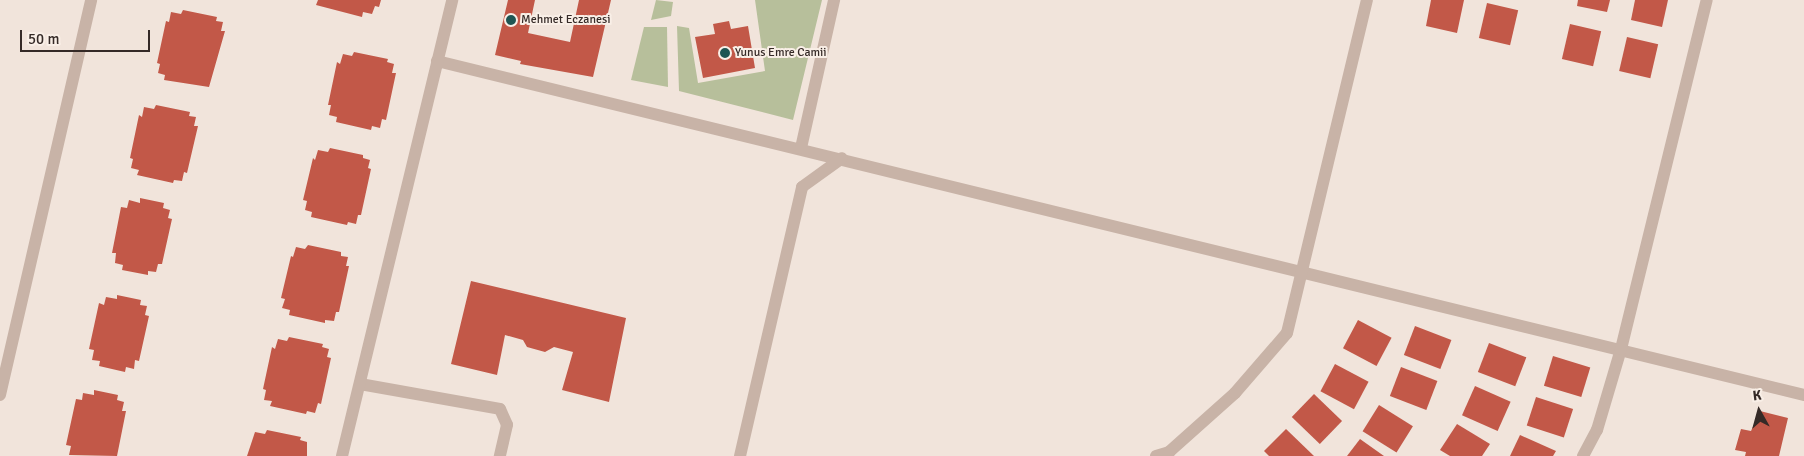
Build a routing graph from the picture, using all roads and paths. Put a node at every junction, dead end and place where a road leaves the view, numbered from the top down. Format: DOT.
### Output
graph roads {
  1 [pos="91,0"];
  2 [pos="452,0"];
  3 [pos="834,0"];
  4 [pos="1368,0"];
  5 [pos="1707,0"];
  6 [pos="437,61"];
  7 [pos="801,148"];
  8 [pos="842,158"];
  9 [pos="1303,271"];
  10 [pos="1621,349"];
  11 [pos="360,384"];
  12 [pos="0,395"];
  13 [pos="1804,395"];
  14 [pos="342,456"];
  15 [pos="500,456"];
  16 [pos="740,456"];
  17 [pos="1156,456"];
  18 [pos="1583,456"];
  1 -- 12 [label="street"];
  2 -- 6 [label="street"];
  3 -- 7 [label="street"];
  4 -- 9 [label="street"];
  5 -- 10 [label="street"];
  6 -- 7 [label="street"];
  6 -- 11 [label="street"];
  7 -- 8 [label="street"];
  8 -- 9 [label="street"];
  8 -- 16 [label="street"];
  9 -- 10 [label="street"];
  9 -- 17 [label="street"];
  10 -- 13 [label="street"];
  10 -- 18 [label="street"];
  11 -- 14 [label="street"];
  11 -- 15 [label="street"];
}
